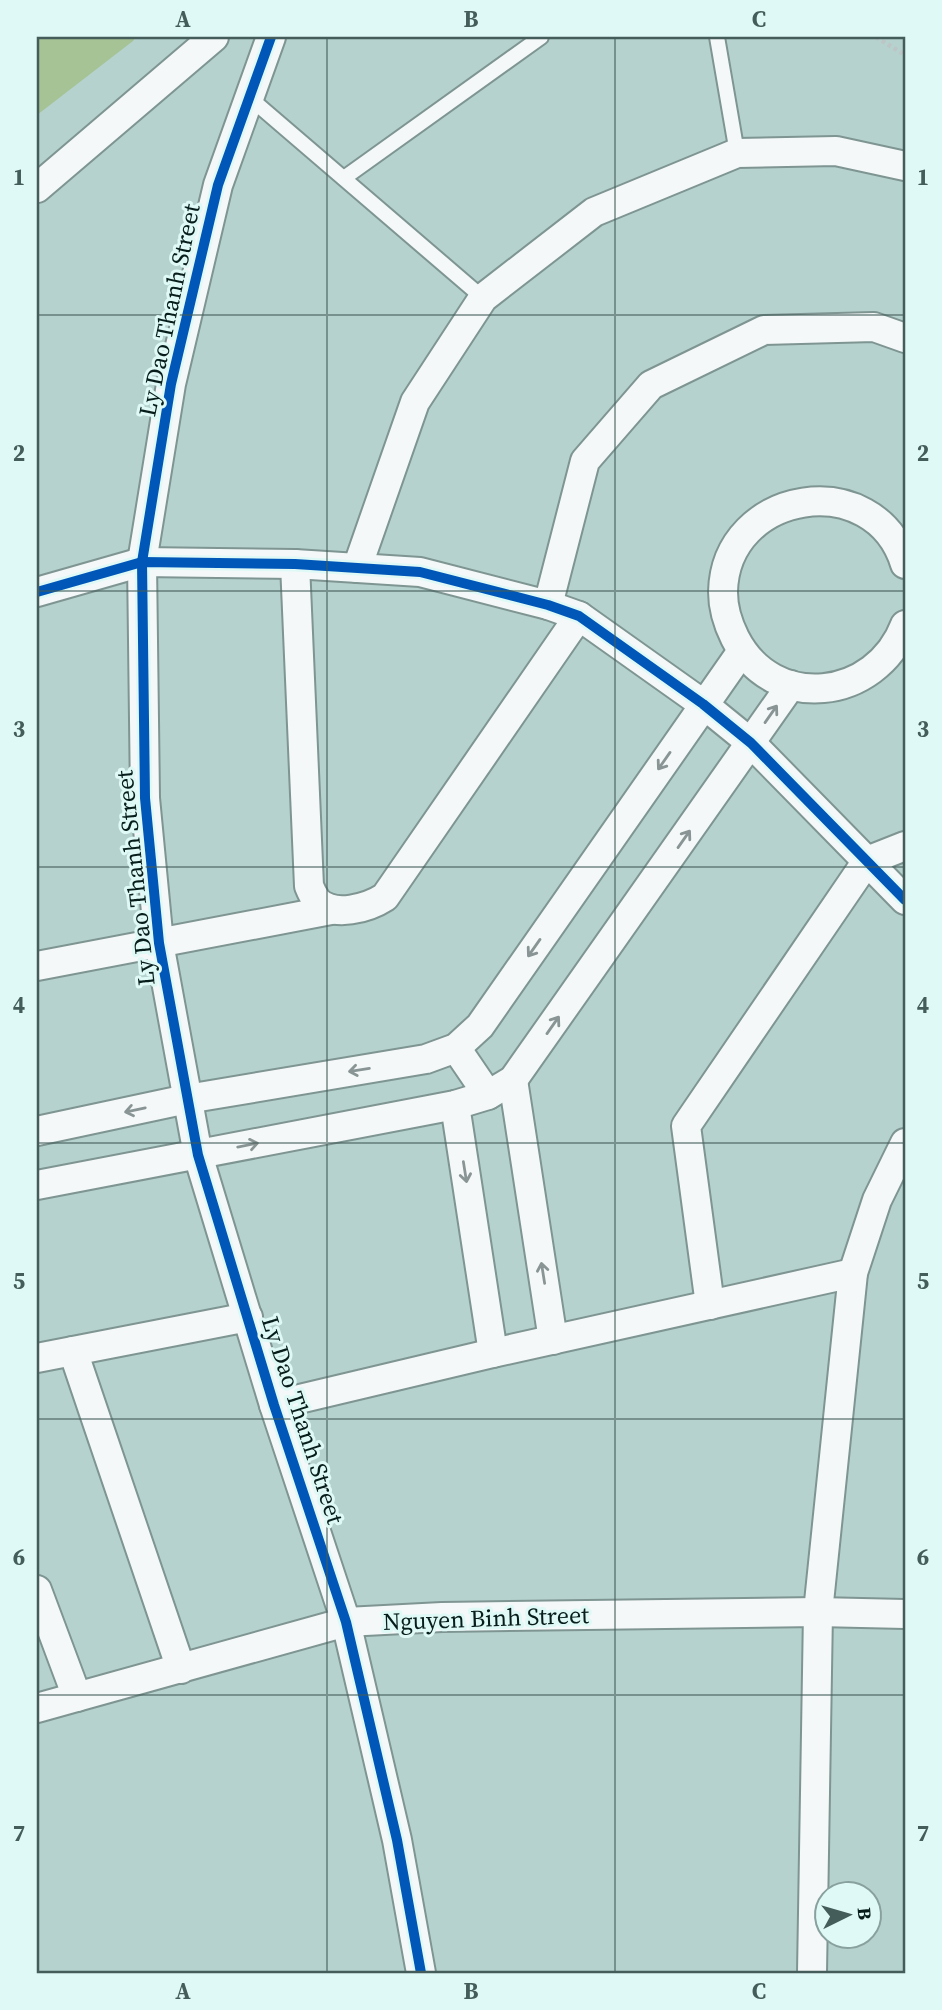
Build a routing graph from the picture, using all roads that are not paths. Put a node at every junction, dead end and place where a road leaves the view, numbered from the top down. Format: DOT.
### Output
graph roads {
  1 [pos="214,37"];
  2 [pos="271,37"];
  3 [pos="541,37"];
  4 [pos="717,37"];
  5 [pos="250,97"];
  6 [pos="737,153"];
  7 [pos="905,166"];
  8 [pos="344,178"];
  9 [pos="37,188"];
  10 [pos="483,298"];
  11 [pos="905,338"];
  12 [pos="142,562"];
  13 [pos="295,564"];
  14 [pos="905,564"];
  15 [pos="357,568"];
  16 [pos="37,592"];
  17 [pos="548,605"];
  18 [pos="579,616"];
  19 [pos="905,625"];
  20 [pos="742,651"];
  21 [pos="791,685"];
  22 [pos="702,704"];
  23 [pos="751,743"];
  24 [pos="905,846"];
  25 [pos="867,861"];
  26 [pos="905,900"];
  27 [pos="331,910"];
  28 [pos="159,943"];
  29 [pos="37,966"];
  30 [pos="456,1048"];
  31 [pos="513,1080"];
  32 [pos="488,1095"];
  33 [pos="187,1099"];
  34 [pos="455,1105"];
  35 [pos="37,1131"];
  36 [pos="905,1143"];
  37 [pos="198,1155"];
  38 [pos="37,1185"];
  39 [pos="853,1273"];
  40 [pos="710,1305"];
  41 [pos="248,1317"];
  42 [pos="553,1340"];
  43 [pos="73,1351"];
  44 [pos="493,1353"];
  45 [pos="37,1358"];
  46 [pos="274,1405"];
  47 [pos="37,1590"];
  48 [pos="818,1612"];
  49 [pos="905,1614"];
  50 [pos="346,1622"];
  51 [pos="181,1668"];
  52 [pos="77,1697"];
  53 [pos="37,1708"];
  54 [pos="421,1973"];
  55 [pos="812,1973"];
  1 -- 9 [label="street"];
  2 -- 5 [label="street, Ly Dao Thanh Street"];
  3 -- 8 [label="lane"];
  4 -- 6 [label="lane"];
  5 -- 8 [label="lane"];
  5 -- 12 [label="street, Ly Dao Thanh Street"];
  6 -- 7 [label="street"];
  6 -- 10 [label="street"];
  8 -- 10 [label="lane"];
  10 -- 15 [label="street"];
  11 -- 17 [label="street"];
  12 -- 13 [label="street"];
  12 -- 16 [label="street"];
  12 -- 28 [label="street, Ly Dao Thanh Street"];
  13 -- 15 [label="street"];
  13 -- 27 [label="street"];
  14 -- 20 [label="street"];
  15 -- 17 [label="street"];
  17 -- 18 [label="street"];
  18 -- 22 [label="street"];
  18 -- 27 [label="street"];
  19 -- 21 [label="street"];
  20 -- 21 [label="street"];
  20 -- 22 [label="street"];
  23 -- 21 [label="street, one-way"];
  22 -- 23 [label="street"];
  22 -- 30 [label="street, one-way"];
  23 -- 25 [label="street"];
  31 -- 23 [label="street, one-way"];
  24 -- 25 [label="street"];
  25 -- 26 [label="street"];
  25 -- 40 [label="street"];
  27 -- 28 [label="street"];
  28 -- 29 [label="street"];
  28 -- 33 [label="street, Ly Dao Thanh Street"];
  30 -- 32 [label="street"];
  30 -- 33 [label="street, one-way"];
  31 -- 32 [label="street"];
  42 -- 31 [label="street, one-way"];
  32 -- 34 [label="street"];
  33 -- 35 [label="street, one-way"];
  33 -- 37 [label="street, Ly Dao Thanh Street"];
  37 -- 34 [label="street, one-way"];
  34 -- 44 [label="street, one-way"];
  36 -- 39 [label="street"];
  37 -- 38 [label="street"];
  37 -- 41 [label="street, Ly Dao Thanh Street"];
  39 -- 40 [label="street"];
  39 -- 48 [label="street"];
  40 -- 42 [label="street"];
  41 -- 43 [label="street"];
  41 -- 46 [label="street, Ly Dao Thanh Street"];
  42 -- 44 [label="street"];
  43 -- 45 [label="street"];
  43 -- 51 [label="street"];
  44 -- 46 [label="street"];
  46 -- 50 [label="street, Ly Dao Thanh Street"];
  47 -- 52 [label="street"];
  48 -- 49 [label="street, Nguyen Binh Street"];
  48 -- 50 [label="street, Nguyen Binh Street"];
  48 -- 55 [label="street"];
  50 -- 51 [label="street, Nguyen Binh Street"];
  50 -- 54 [label="street, Ly Dao Thanh Street"];
  51 -- 52 [label="street, Nguyen Binh Street"];
  52 -- 53 [label="street, Nguyen Binh Street"];
}
